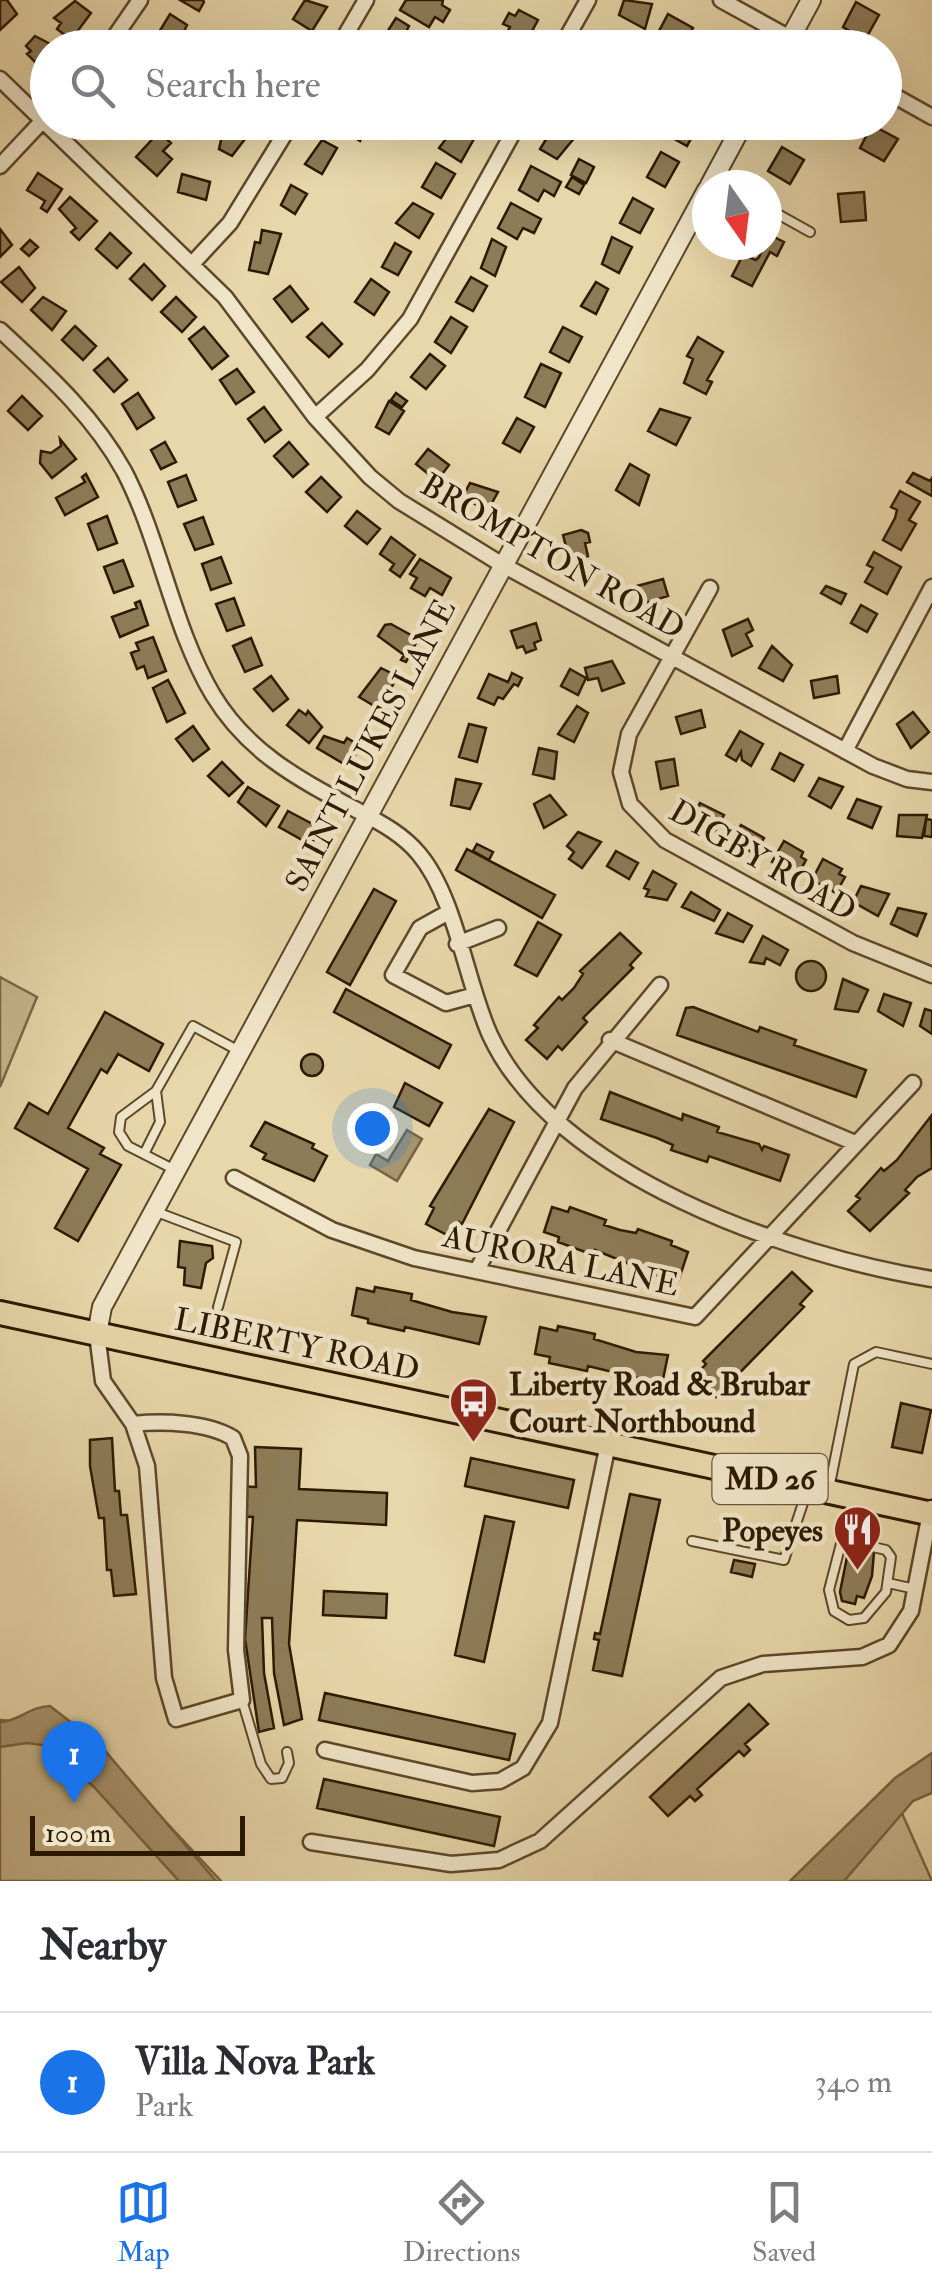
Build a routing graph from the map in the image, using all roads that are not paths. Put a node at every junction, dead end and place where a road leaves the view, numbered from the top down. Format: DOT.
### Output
graph roads {
  1 [pos="140,0"];
  2 [pos="366,0"];
  3 [pos="588,0"];
  4 [pos="720,0"];
  5 [pos="811,0"];
  6 [pos="119,30"];
  7 [pos="348,30"];
  8 [pos="571,30"];
  9 [pos="767,30"];
  10 [pos="795,30"];
  11 [pos="0,79"];
  12 [pos="902,100"];
  13 [pos="30,104"];
  14 [pos="932,117"];
  15 [pos="30,135"];
  16 [pos="68,140"];
  17 [pos="281,140"];
  18 [pos="509,140"];
  19 [pos="735,140"];
  20 [pos="0,166"];
  21 [pos="721,170"];
  22 [pos="782,216"];
  23 [pos="692,224"];
  24 [pos="810,232"];
  25 [pos="193,264"];
  26 [pos="0,330"];
  27 [pos="315,417"];
  28 [pos="501,564"];
  29 [pos="932,587"];
  30 [pos="710,588"];
  31 [pos="672,655"];
  32 [pos="845,751"];
  33 [pos="932,782"];
  34 [pos="366,816"];
  35 [pos="447,913"];
  36 [pos="498,928"];
  37 [pos="457,944"];
  38 [pos="932,975"];
  39 [pos="660,985"];
  40 [pos="475,995"];
  41 [pos="610,1040"];
  42 [pos="240,1051"];
  43 [pos="913,1083"];
  44 [pos="156,1091"];
  45 [pos="554,1120"];
  46 [pos="855,1143"];
  47 [pos="144,1154"];
  48 [pos="176,1170"];
  49 [pos="234,1178"];
  50 [pos="154,1210"];
  51 [pos="770,1235"];
  52 [pos="477,1270"];
  53 [pos="932,1279"];
  54 [pos="218,1307"];
  55 [pos="0,1313"];
  56 [pos="97,1334"];
  57 [pos="932,1364"];
  58 [pos="133,1424"];
  59 [pos="608,1444"];
  60 [pos="818,1489"];
  61 [pos="853,1497"];
  62 [pos="931,1510"];
  63 [pos="843,1540"];
  64 [pos="692,1542"];
  65 [pos="888,1583"];
  66 [pos="916,1589"];
  67 [pos="242,1700"];
  68 [pos="325,1750"];
  69 [pos="287,1752"];
  70 [pos="310,1842"];
  1 -- 6 [label="street"];
  2 -- 7 [label="street"];
  3 -- 8 [label="street"];
  4 -- 9 [label="street"];
  5 -- 10 [label="street"];
  11 -- 13 [label="street, BROMPTON ROAD"];
  12 -- 14 [label="street"];
  15 -- 20 [label="street"];
  16 -- 25 [label="street, BROMPTON ROAD"];
  17 -- 25 [label="street"];
  18 -- 27 [label="street"];
  19 -- 21 [label="street, SAINT LUKES LANE"];
  22 -- 24 [label="lane"];
  23 -- 28 [label="street, SAINT LUKES LANE"];
  25 -- 27 [label="street, BROMPTON ROAD"];
  26 -- 34 [label="street"];
  27 -- 28 [label="street, BROMPTON ROAD"];
  28 -- 31 [label="street, BROMPTON ROAD"];
  28 -- 34 [label="street, SAINT LUKES LANE"];
  29 -- 32 [label="street"];
  30 -- 31 [label="street, DIGBY ROAD"];
  31 -- 32 [label="street, BROMPTON ROAD"];
  31 -- 38 [label="street, DIGBY ROAD"];
  32 -- 33 [label="street, BROMPTON ROAD"];
  34 -- 35 [label="street"];
  34 -- 42 [label="street, SAINT LUKES LANE"];
  35 -- 37 [label="street"];
  35 -- 40 [label="street"];
  36 -- 37 [label="street"];
  37 -- 40 [label="street"];
  39 -- 41 [label="street"];
  40 -- 45 [label="street"];
  41 -- 45 [label="street"];
  41 -- 46 [label="street"];
  42 -- 44 [label="lane"];
  42 -- 48 [label="street, SAINT LUKES LANE"];
  43 -- 46 [label="street, AURORA LANE"];
  44 -- 47 [label="lane"];
  44 -- 47 [label="lane"];
  45 -- 51 [label="street"];
  45 -- 52 [label="street"];
  46 -- 51 [label="street, AURORA LANE"];
  47 -- 48 [label="lane"];
  48 -- 50 [label="street, SAINT LUKES LANE"];
  49 -- 52 [label="street, AURORA LANE"];
  50 -- 54 [label="lane"];
  50 -- 56 [label="street, SAINT LUKES LANE"];
  51 -- 52 [label="street, AURORA LANE"];
  51 -- 53 [label="street"];
  55 -- 56 [label="main road, LIBERTY ROAD / MD 26"];
  56 -- 58 [label="street"];
  56 -- 59 [label="main road, LIBERTY ROAD / MD 26"];
  57 -- 60 [label="lane"];
  58 -- 67 [label="street"];
  58 -- 67 [label="street"];
  59 -- 60 [label="main road, LIBERTY ROAD / MD 26"];
  59 -- 68 [label="street"];
  60 -- 61 [label="main road, LIBERTY ROAD / MD 26"];
  60 -- 64 [label="lane"];
  61 -- 62 [label="main road, LIBERTY ROAD / MD 26"];
  61 -- 63 [label="lane"];
  62 -- 66 [label="street"];
  63 -- 65 [label="lane"];
  63 -- 65 [label="lane"];
  65 -- 66 [label="lane"];
  66 -- 70 [label="street"];
  67 -- 69 [label="lane"];
}
